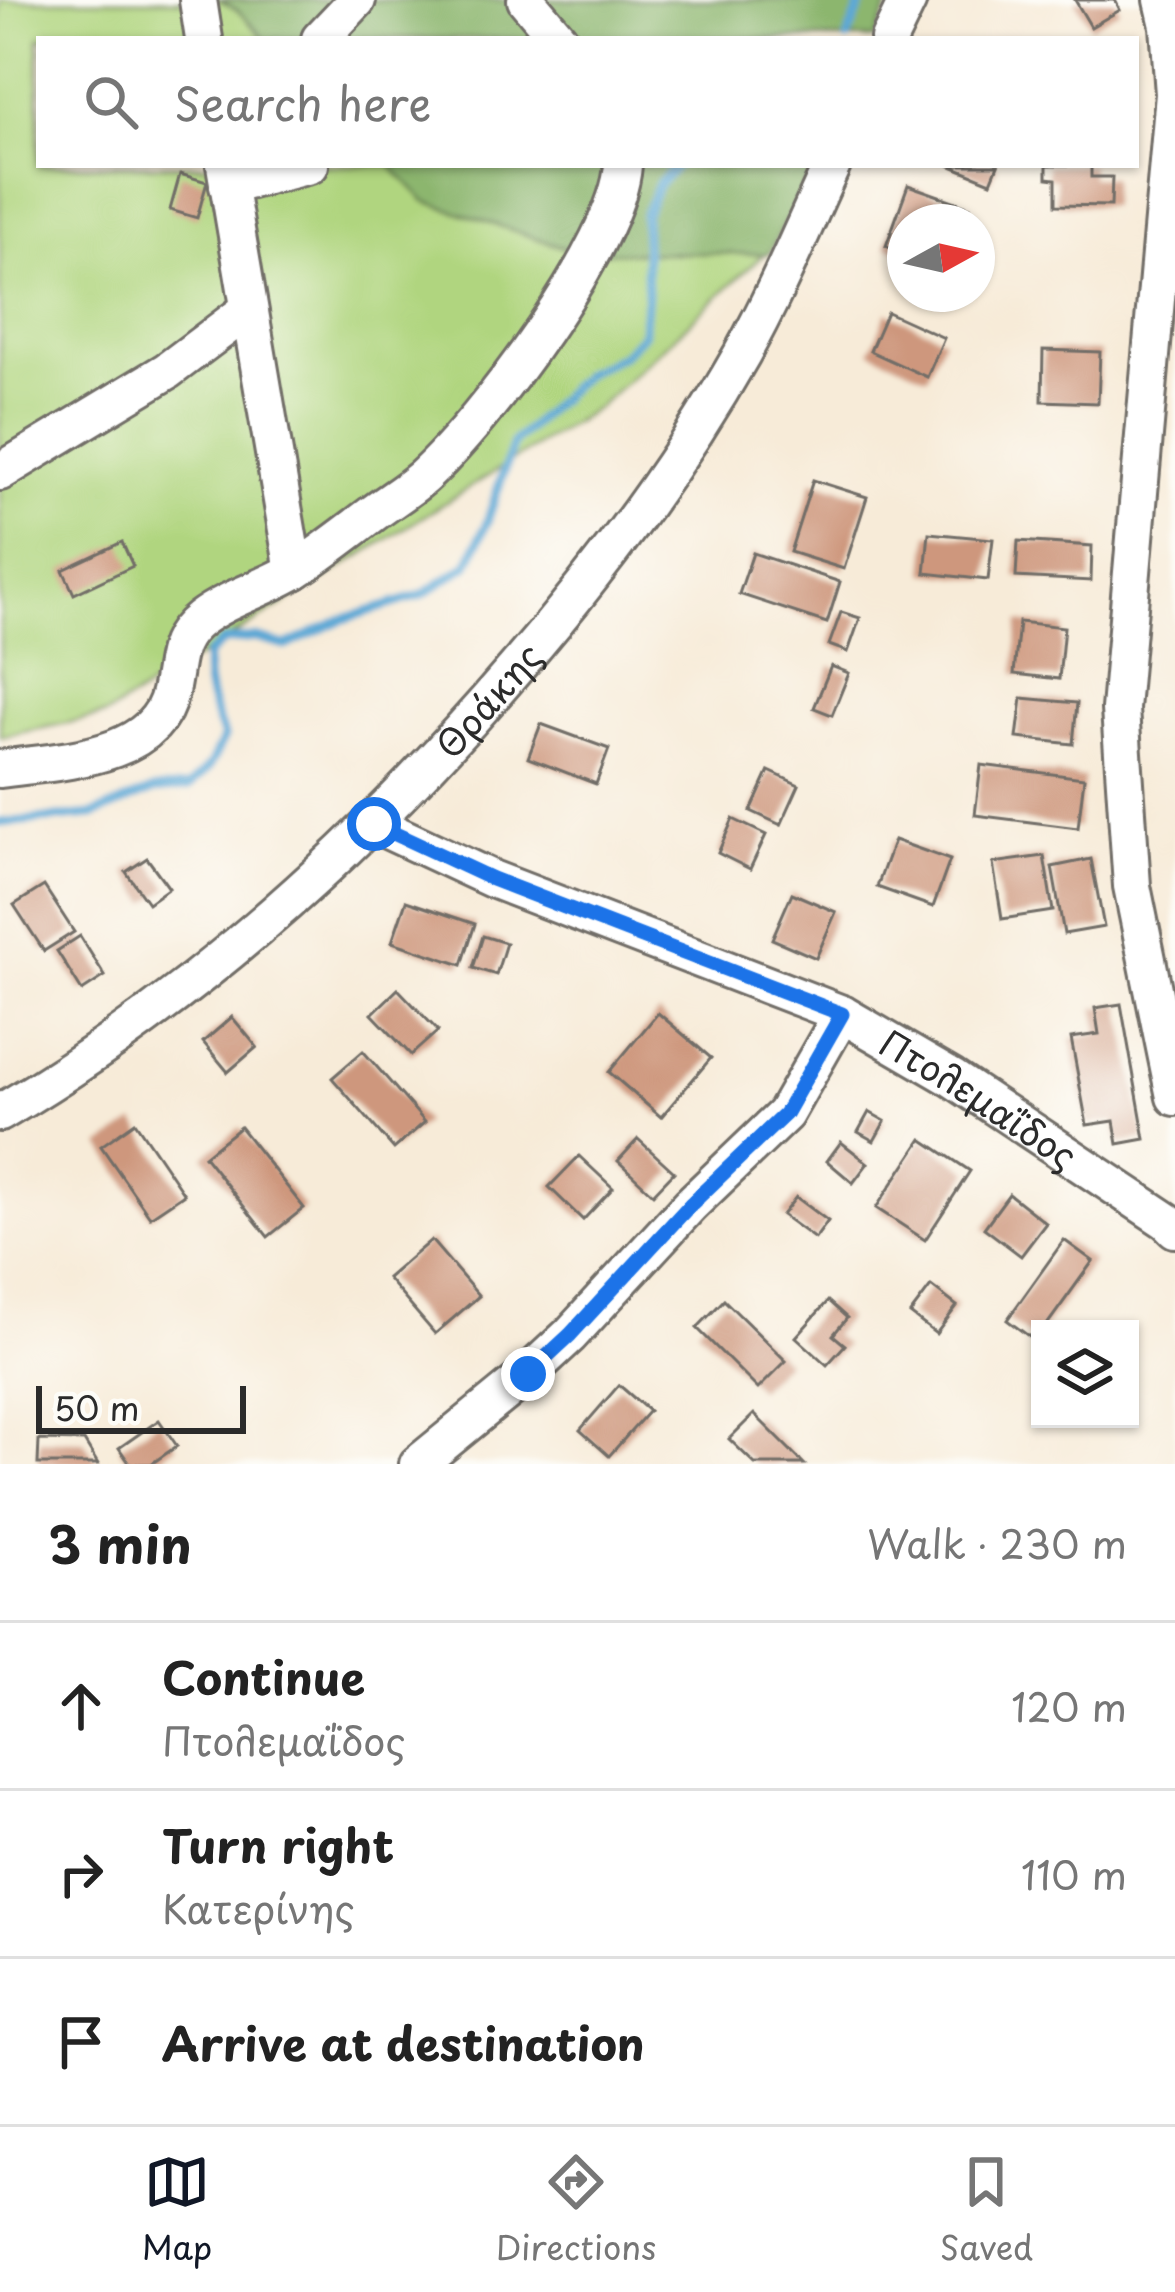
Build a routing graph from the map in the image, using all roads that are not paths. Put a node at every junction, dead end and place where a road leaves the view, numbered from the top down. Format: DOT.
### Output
graph roads {
  1 [pos="198,0"];
  2 [pos="357,0"];
  3 [pos="526,0"];
  4 [pos="908,0"];
  5 [pos="1163,0"];
  6 [pos="204,36"];
  7 [pos="323,36"];
  8 [pos="556,36"];
  9 [pos="891,36"];
  10 [pos="287,168"];
  11 [pos="622,168"];
  12 [pos="831,168"];
  13 [pos="226,176"];
  14 [pos="248,310"];
  15 [pos="0,472"];
  16 [pos="295,571"];
  17 [pos="0,769"];
  18 [pos="374,824"];
  19 [pos="842,1014"];
  20 [pos="1175,1097"];
  21 [pos="0,1113"];
  22 [pos="1175,1229"];
  23 [pos="418,1464"];
  1 -- 6 [label="street"];
  2 -- 7 [label="street"];
  3 -- 8 [label="street"];
  4 -- 9 [label="street"];
  5 -- 20 [label="street"];
  10 -- 13 [label="street"];
  11 -- 16 [label="street"];
  12 -- 18 [label="street, Θράκης"];
  13 -- 14 [label="street"];
  14 -- 15 [label="street"];
  14 -- 16 [label="street"];
  16 -- 17 [label="street"];
  18 -- 19 [label="street, Πτολεμαΐδος"];
  18 -- 21 [label="street, Θράκης"];
  19 -- 22 [label="street, Πτολεμαΐδος"];
  19 -- 23 [label="street"];
}
